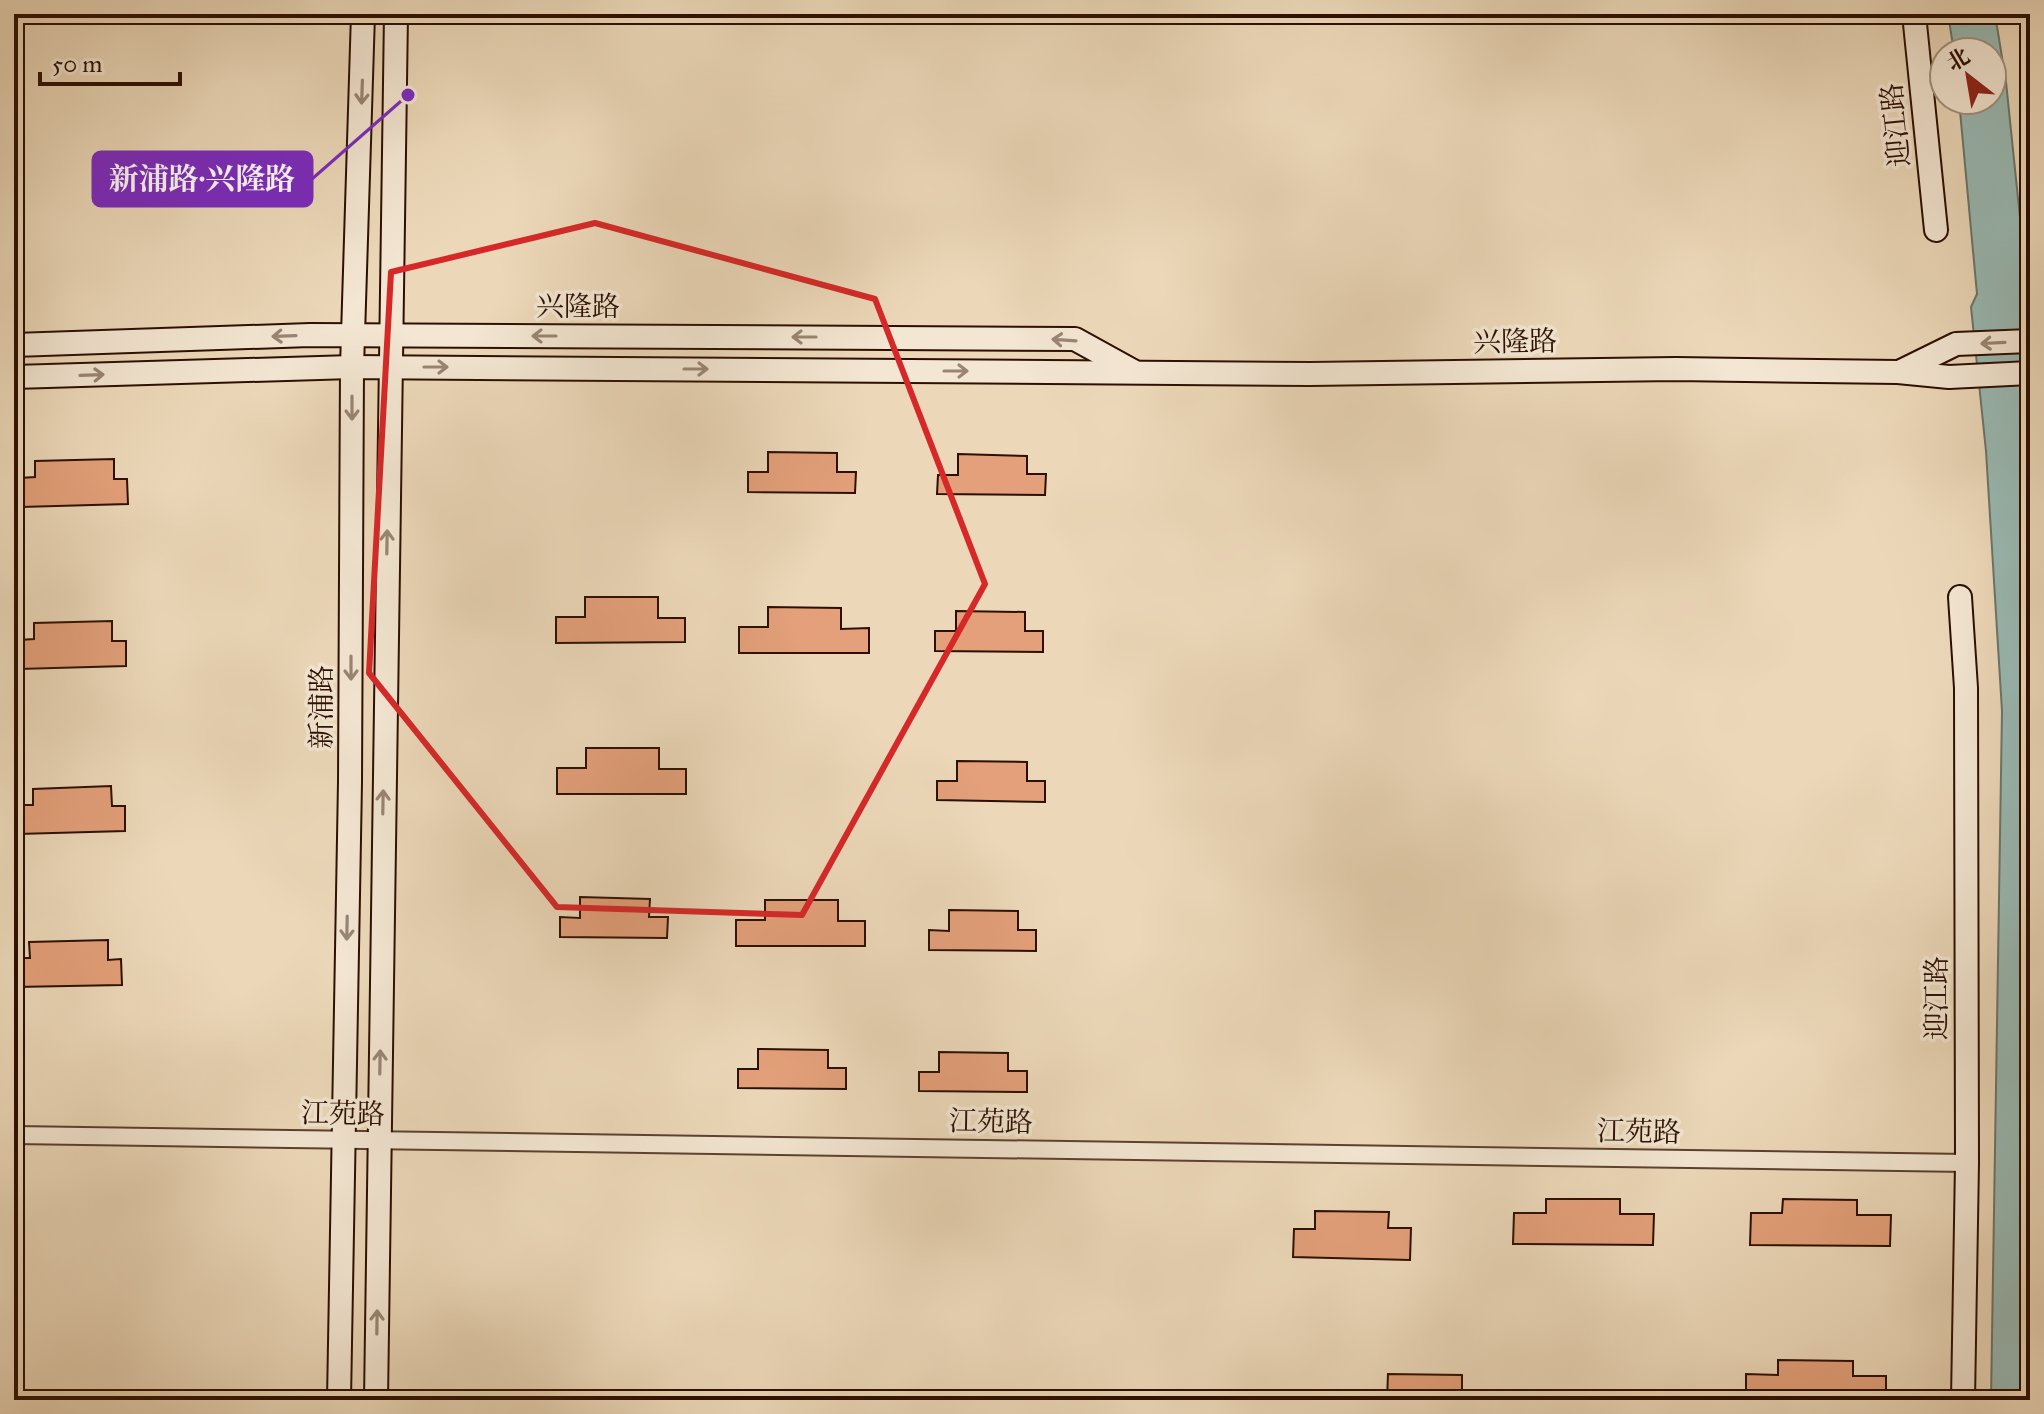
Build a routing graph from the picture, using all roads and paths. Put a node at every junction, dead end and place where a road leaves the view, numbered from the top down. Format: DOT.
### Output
graph roads {
  1 [pos="363,14"];
  2 [pos="396,14"];
  3 [pos="1914,14"];
  4 [pos="1936,230"];
  5 [pos="353,335"];
  6 [pos="390,335"];
  7 [pos="2030,341"];
  8 [pos="14,345"];
  9 [pos="352,367"];
  10 [pos="389,367"];
  11 [pos="1134,372"];
  12 [pos="1898,372"];
  13 [pos="2030,373"];
  14 [pos="14,377"];
  15 [pos="1960,597"];
  16 [pos="14,1135"];
  17 [pos="342,1139"];
  18 [pos="379,1140"];
  19 [pos="1967,1163"];
  20 [pos="339,1400"];
  21 [pos="376,1400"];
  22 [pos="1963,1400"];
  1 -- 5 [label="main road, 新浦路, one-way"];
  2 -- 6 [label="main road"];
  3 -- 4 [label="main road, 迎江路"];
  5 -- 6 [label="main road, 兴隆路"];
  5 -- 8 [label="main road, 兴隆路, one-way"];
  5 -- 9 [label="main road, 新浦路"];
  6 -- 10 [label="main road"];
  11 -- 6 [label="main road, 兴隆路, one-way"];
  7 -- 12 [label="main road, 兴隆路, one-way"];
  9 -- 10 [label="main road, 兴隆路"];
  14 -- 9 [label="main road, 兴隆路, one-way"];
  9 -- 17 [label="main road, 新浦路, one-way"];
  10 -- 11 [label="main road, 兴隆路, one-way"];
  18 -- 10 [label="main road, one-way"];
  11 -- 12 [label="main road, 兴隆路"];
  12 -- 13 [label="main road, 兴隆路"];
  15 -- 19 [label="main road, 迎江路"];
  16 -- 17 [label="street, 江苑路"];
  17 -- 18 [label="street, 江苑路"];
  17 -- 20 [label="main road, 新浦路"];
  18 -- 19 [label="street, 江苑路"];
  21 -- 18 [label="main road, one-way"];
  19 -- 22 [label="main road, 迎江路"];
}
